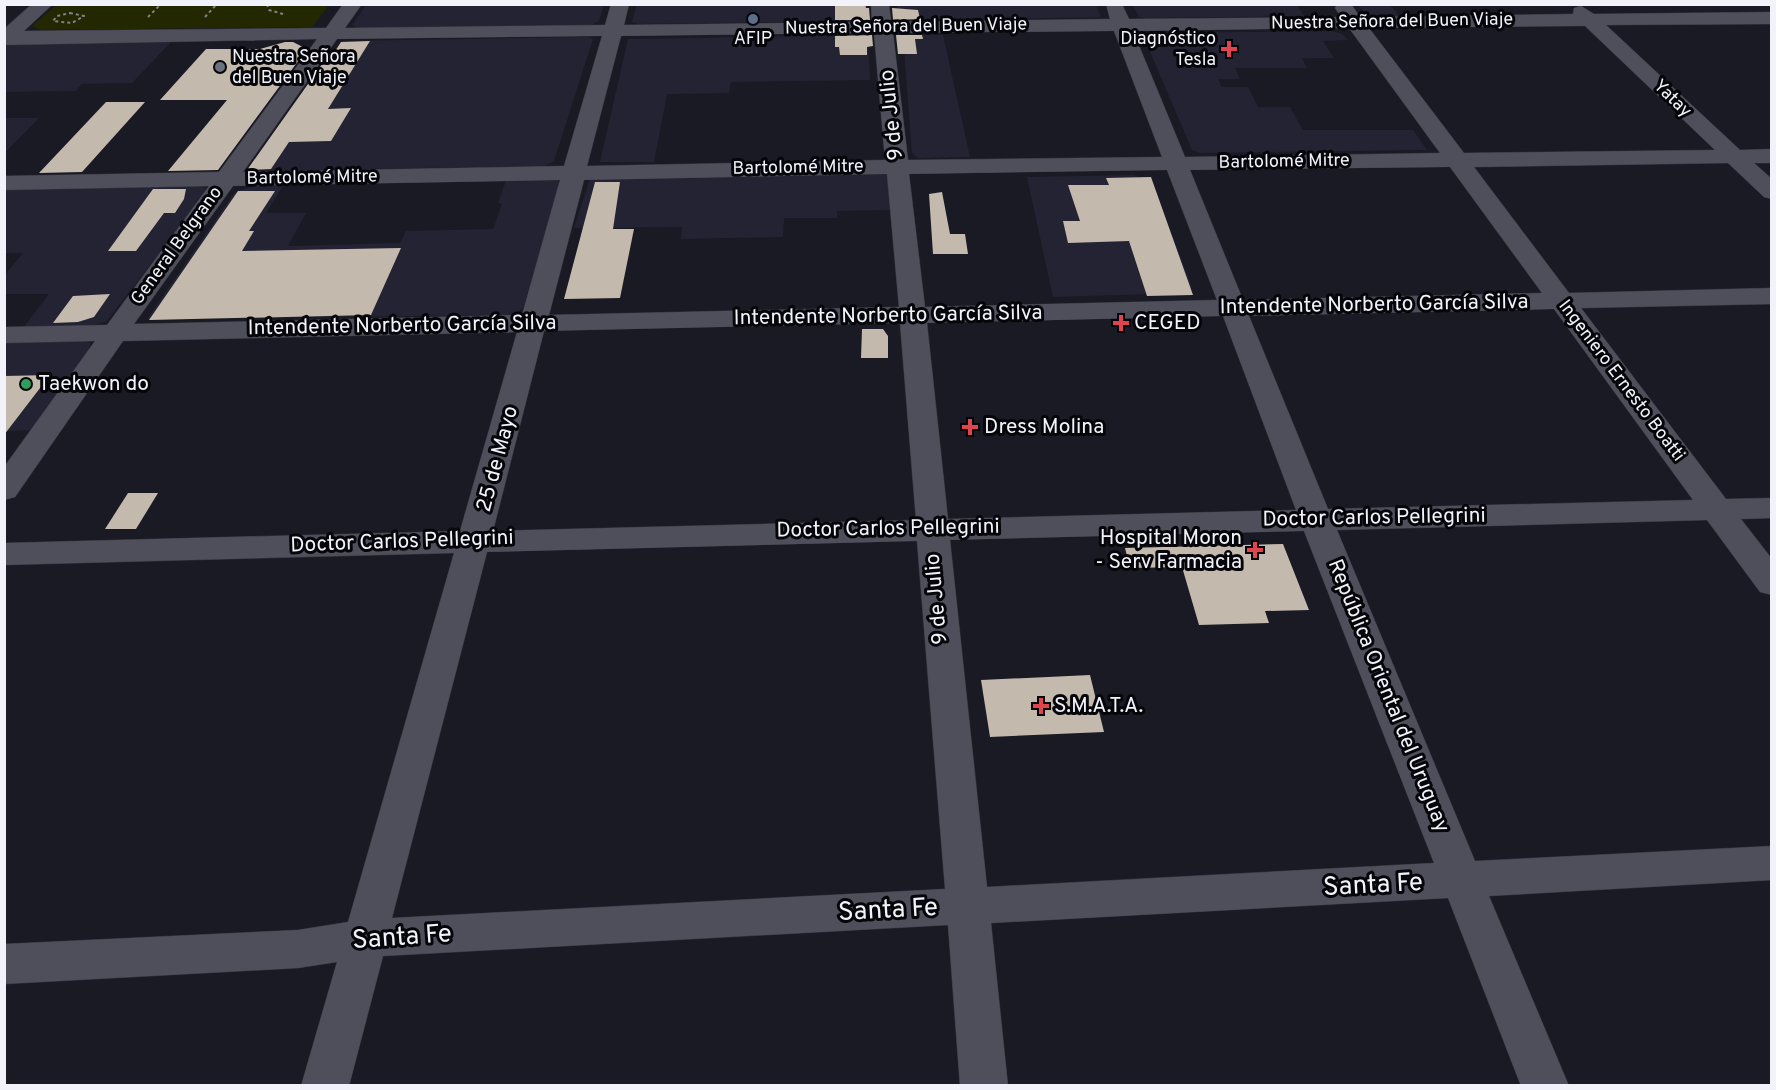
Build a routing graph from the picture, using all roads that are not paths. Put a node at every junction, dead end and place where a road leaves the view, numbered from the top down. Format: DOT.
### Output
graph roads {
  1 [pos="44,4"];
  2 [pos="353,4"];
  3 [pos="620,4"];
  4 [pos="880,4"];
  5 [pos="1113,4"];
  6 [pos="1341,4"];
  7 [pos="1574,4"];
  8 [pos="1772,18"];
  9 [pos="1590,20"];
  10 [pos="1354,23"];
  11 [pos="1121,25"];
  12 [pos="883,28"];
  13 [pos="612,30"];
  14 [pos="333,34"];
  15 [pos="5,38"];
  16 [pos="1732,156"];
  17 [pos="1772,156"];
  18 [pos="1456,159"];
  19 [pos="1176,165"];
  20 [pos="898,167"];
  21 [pos="576,173"];
  22 [pos="226,180"];
  23 [pos="4,183"];
  24 [pos="1772,192"];
  25 [pos="1772,296"];
  26 [pos="1561,301"];
  27 [pos="1232,309"];
  28 [pos="913,316"];
  29 [pos="534,324"];
  30 [pos="115,332"];
  31 [pos="4,335"];
  32 [pos="4,490"];
  33 [pos="1772,508"];
  34 [pos="1716,509"];
  35 [pos="1316,519"];
  36 [pos="930,528"];
  37 [pos="476,540"];
  38 [pos="4,554"];
  39 [pos="1772,584"];
  40 [pos="1772,863"];
  41 [pos="1464,881"];
  42 [pos="966,906"];
  43 [pos="364,938"];
  44 [pos="4,964"];
  45 [pos="325,1086"];
  46 [pos="984,1086"];
  47 [pos="1545,1086"];
  1 -- 15 [label="street"];
  2 -- 14 [label="street, General Belgrano"];
  3 -- 13 [label="street, 25 de Mayo"];
  4 -- 12 [label="street, 9 de Julio"];
  5 -- 11 [label="street, República Oriental del Uruguay"];
  6 -- 10 [label="street, Ingeniero Ernesto Boatti"];
  7 -- 9 [label="street, Yatay"];
  8 -- 9 [label="street, Nuestra Señora del Buen Viaje"];
  9 -- 10 [label="street, Nuestra Señora del Buen Viaje"];
  9 -- 16 [label="street, Yatay"];
  10 -- 11 [label="street, Nuestra Señora del Buen Viaje"];
  10 -- 18 [label="street, Ingeniero Ernesto Boatti"];
  11 -- 12 [label="street, Nuestra Señora del Buen Viaje"];
  11 -- 19 [label="street, República Oriental del Uruguay"];
  12 -- 13 [label="street, Nuestra Señora del Buen Viaje"];
  12 -- 20 [label="street, 9 de Julio"];
  13 -- 14 [label="street, Nuestra Señora del Buen Viaje"];
  13 -- 21 [label="street, 25 de Mayo"];
  14 -- 15 [label="street, Nuestra Señora del Buen Viaje"];
  14 -- 22 [label="street, General Belgrano"];
  16 -- 17 [label="street, Bartolomé Mitre"];
  16 -- 18 [label="street, Bartolomé Mitre"];
  16 -- 24 [label="street, Yatay"];
  18 -- 19 [label="street, Bartolomé Mitre"];
  18 -- 26 [label="street, Ingeniero Ernesto Boatti"];
  19 -- 20 [label="street, Bartolomé Mitre"];
  19 -- 27 [label="street, República Oriental del Uruguay"];
  20 -- 21 [label="street, Bartolomé Mitre"];
  20 -- 28 [label="street, 9 de Julio"];
  21 -- 22 [label="street, Bartolomé Mitre"];
  21 -- 29 [label="street, 25 de Mayo"];
  22 -- 23 [label="street, Bartolomé Mitre"];
  22 -- 30 [label="street, General Belgrano"];
  25 -- 26 [label="street, Intendente Norberto García Silva"];
  26 -- 27 [label="street, Intendente Norberto García Silva"];
  26 -- 34 [label="street, Ingeniero Ernesto Boatti"];
  27 -- 28 [label="street, Intendente Norberto García Silva"];
  27 -- 35 [label="street, República Oriental del Uruguay"];
  28 -- 29 [label="street, Intendente Norberto García Silva"];
  28 -- 36 [label="street, 9 de Julio"];
  29 -- 30 [label="street, Intendente Norberto García Silva"];
  29 -- 37 [label="street, 25 de Mayo"];
  30 -- 31 [label="street, Intendente Norberto García Silva"];
  30 -- 32 [label="street, General Belgrano"];
  33 -- 34 [label="street, Doctor Carlos Pellegrini"];
  34 -- 35 [label="street, Doctor Carlos Pellegrini"];
  34 -- 39 [label="street, Ingeniero Ernesto Boatti"];
  35 -- 36 [label="street, Doctor Carlos Pellegrini"];
  35 -- 41 [label="street, República Oriental del Uruguay"];
  36 -- 37 [label="street, Doctor Carlos Pellegrini"];
  36 -- 42 [label="street, 9 de Julio"];
  37 -- 38 [label="street, Doctor Carlos Pellegrini"];
  37 -- 43 [label="street, 25 de Mayo"];
  40 -- 41 [label="street, Santa Fe"];
  41 -- 42 [label="street, Santa Fe"];
  41 -- 47 [label="street, República Oriental del Uruguay"];
  42 -- 43 [label="street, Santa Fe"];
  42 -- 46 [label="street, 9 de Julio"];
  43 -- 44 [label="street, Santa Fe"];
  43 -- 45 [label="street, 25 de Mayo"];
}
